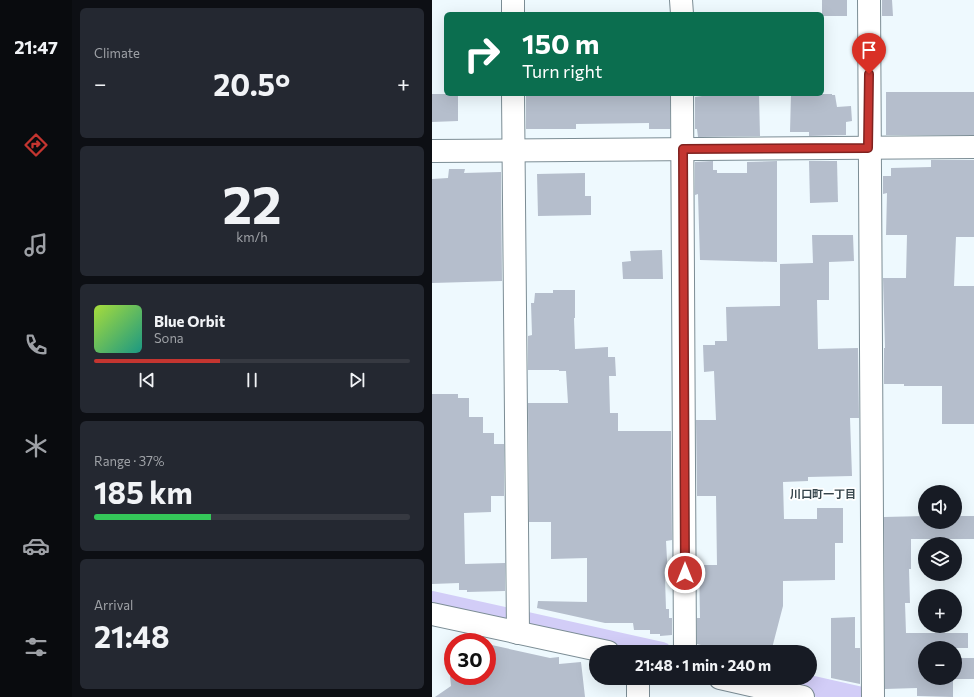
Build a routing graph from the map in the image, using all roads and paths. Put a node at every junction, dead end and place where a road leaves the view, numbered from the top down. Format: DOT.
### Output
graph roads {
  1 [pos="513,0"];
  2 [pos="681,0"];
  3 [pos="869,0"];
  4 [pos="513,12"];
  5 [pos="682,12"];
  6 [pos="513,96"];
  7 [pos="682,96"];
  8 [pos="974,147"];
  9 [pos="868,148"];
  10 [pos="683,149"];
  11 [pos="514,151"];
  12 [pos="432,152"];
  13 [pos="432,614"];
  14 [pos="518,633"];
  15 [pos="685,645"];
  16 [pos="589,648"];
  17 [pos="638,685"];
  18 [pos="751,685"];
  19 [pos="638,697"];
  20 [pos="803,697"];
  21 [pos="873,697"];
  1 -- 4 [label="street"];
  2 -- 5 [label="street"];
  3 -- 9 [label="street"];
  6 -- 11 [label="street"];
  7 -- 10 [label="street"];
  8 -- 9 [label="street"];
  9 -- 10 [label="street"];
  9 -- 21 [label="street"];
  10 -- 11 [label="street"];
  10 -- 15 [label="street"];
  11 -- 12 [label="street"];
  11 -- 14 [label="street"];
  13 -- 14 [label="street"];
  14 -- 16 [label="street"];
  17 -- 19 [label="street"];
  18 -- 20 [label="street"];
}
